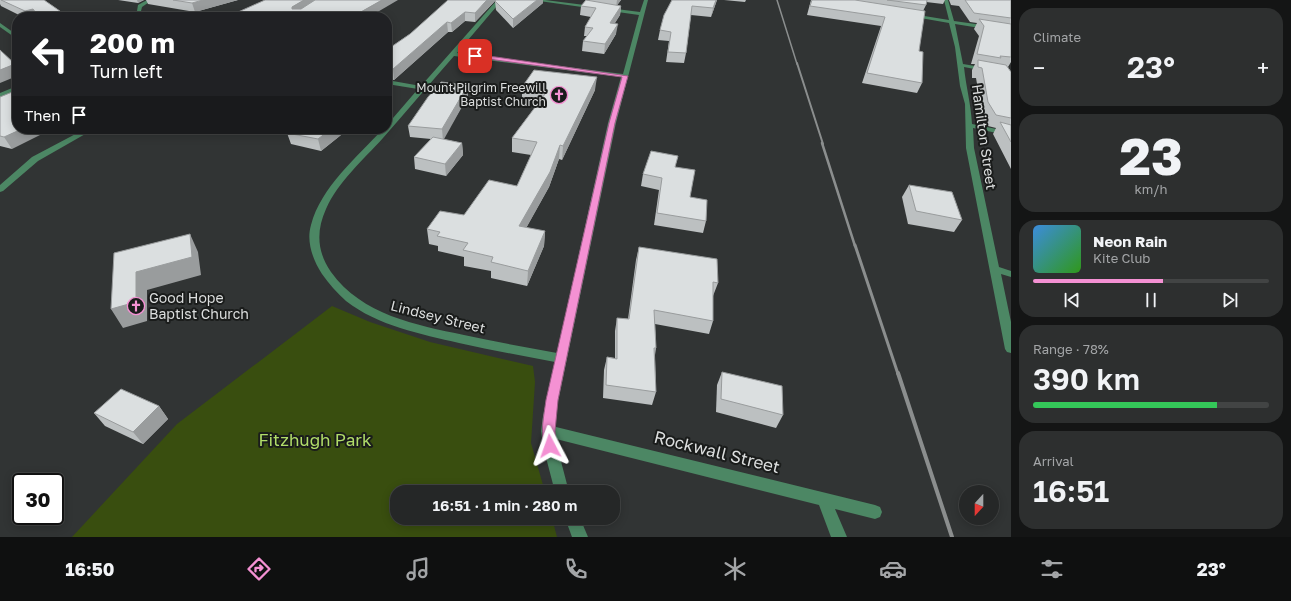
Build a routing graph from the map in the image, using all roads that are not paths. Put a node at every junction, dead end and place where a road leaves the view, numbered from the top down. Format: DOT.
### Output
graph roads {
  1 [pos="150,0"];
  2 [pos="500,0"];
  3 [pos="534,0"];
  4 [pos="646,0"];
  5 [pos="946,0"];
  6 [pos="139,10"];
  7 [pos="642,14"];
  8 [pos="908,15"];
  9 [pos="952,22"];
  10 [pos="0,25"];
  11 [pos="1011,31"];
  12 [pos="12,33"];
  13 [pos="452,54"];
  14 [pos="960,65"];
  15 [pos="1011,74"];
  16 [pos="625,76"];
  17 [pos="392,83"];
  18 [pos="422,88"];
  19 [pos="12,90"];
  20 [pos="0,96"];
  21 [pos="392,123"];
  22 [pos="968,125"];
  23 [pos="80,134"];
  24 [pos="383,134"];
  25 [pos="1011,134"];
  26 [pos="0,189"];
  27 [pos="994,269"];
  28 [pos="1011,274"];
  29 [pos="1011,349"];
  30 [pos="561,359"];
  31 [pos="548,431"];
  32 [pos="560,485"];
  33 [pos="823,498"];
  34 [pos="875,512"];
  35 [pos="575,525"];
  36 [pos="580,537"];
  37 [pos="839,537"];
  1 -- 6 [label="street"];
  2 -- 13 [label="street, Lindsey Street"];
  3 -- 7 [label="street"];
  4 -- 7 [label="street"];
  5 -- 9 [label="street, Hamilton Street"];
  7 -- 16 [label="street"];
  8 -- 9 [label="street"];
  9 -- 11 [label="street"];
  9 -- 14 [label="street, Hamilton Street"];
  10 -- 12 [label="street"];
  13 -- 16 [label="street"];
  13 -- 18 [label="street, Lindsey Street"];
  14 -- 15 [label="street"];
  14 -- 22 [label="street, Hamilton Street"];
  16 -- 30 [label="street"];
  17 -- 18 [label="street"];
  18 -- 21 [label="street, Lindsey Street"];
  19 -- 20 [label="street"];
  22 -- 25 [label="street"];
  22 -- 27 [label="street, Hamilton Street"];
  23 -- 26 [label="street"];
  24 -- 30 [label="street, Lindsey Street"];
  27 -- 28 [label="street"];
  27 -- 29 [label="street, Hamilton Street"];
  30 -- 31 [label="street"];
  31 -- 32 [label="street"];
  31 -- 33 [label="street, Rockwall Street"];
  33 -- 34 [label="street, Rockwall Street"];
  33 -- 37 [label="street"];
  35 -- 36 [label="street"];
}
